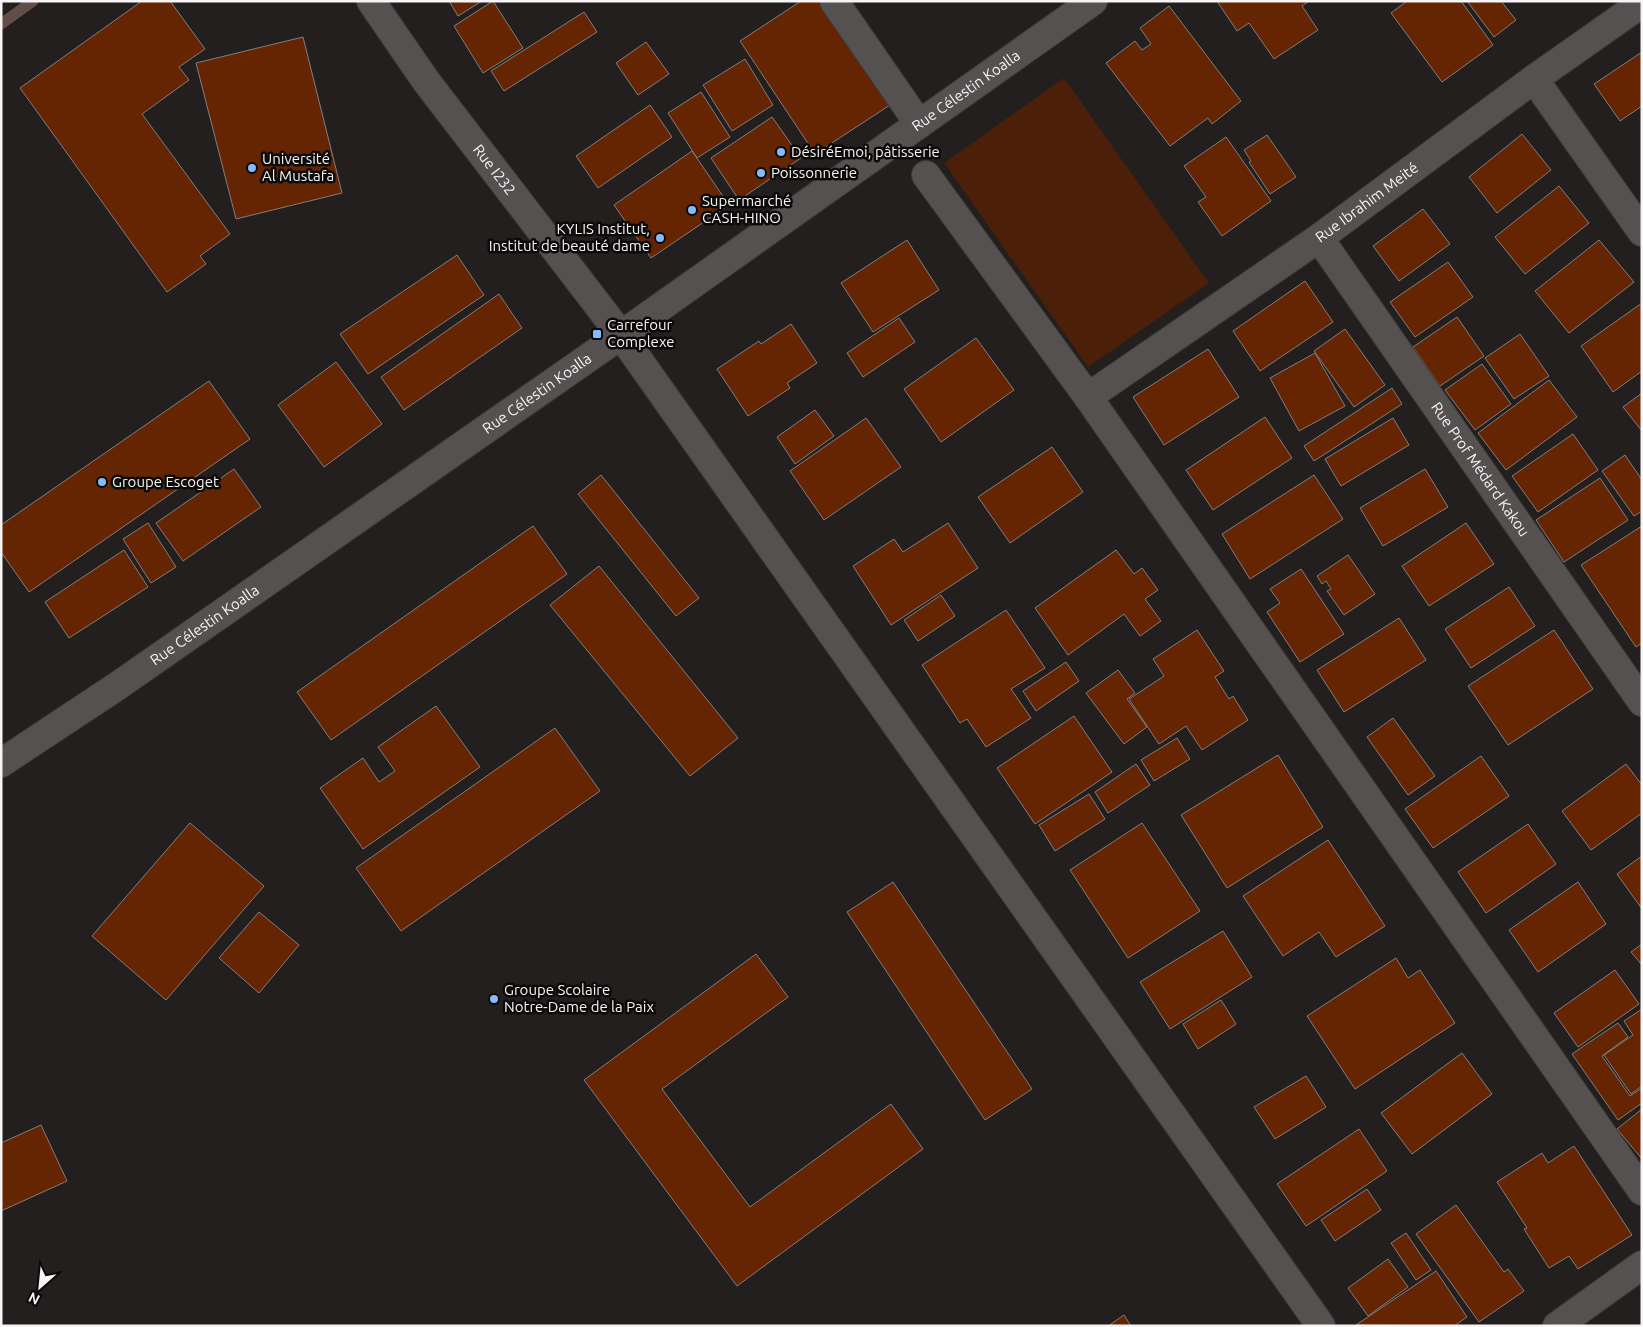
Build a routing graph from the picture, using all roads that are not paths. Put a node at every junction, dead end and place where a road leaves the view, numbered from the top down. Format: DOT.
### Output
graph roads {
  1 [pos="371,1"];
  2 [pos="834,1"];
  3 [pos="1093,1"];
  4 [pos="1642,3"];
  5 [pos="1534,79"];
  6 [pos="919,124"];
  7 [pos="926,175"];
  8 [pos="1642,232"];
  9 [pos="1319,238"];
  10 [pos="621,335"];
  11 [pos="1088,397"];
  12 [pos="1642,702"];
  13 [pos="1,763"];
  14 [pos="1642,1191"];
  15 [pos="1642,1265"];
  16 [pos="1321,1326"];
  17 [pos="1557,1326"];
  1 -- 10 [label="street, Rue I232"];
  2 -- 6 [label="street"];
  3 -- 6 [label="street, Rue Célestin Koalla"];
  4 -- 5 [label="street, Rue Ibrahim Meité"];
  5 -- 8 [label="street"];
  5 -- 9 [label="street, Rue Ibrahim Meité"];
  6 -- 10 [label="street, Rue Célestin Koalla"];
  7 -- 11 [label="street"];
  9 -- 11 [label="street, Rue Ibrahim Meité"];
  9 -- 12 [label="street, Rue Prof Médard Kakou"];
  10 -- 13 [label="street, Rue Célestin Koalla"];
  10 -- 16 [label="street, Rue I232"];
  11 -- 14 [label="street"];
  15 -- 17 [label="street"];
}
